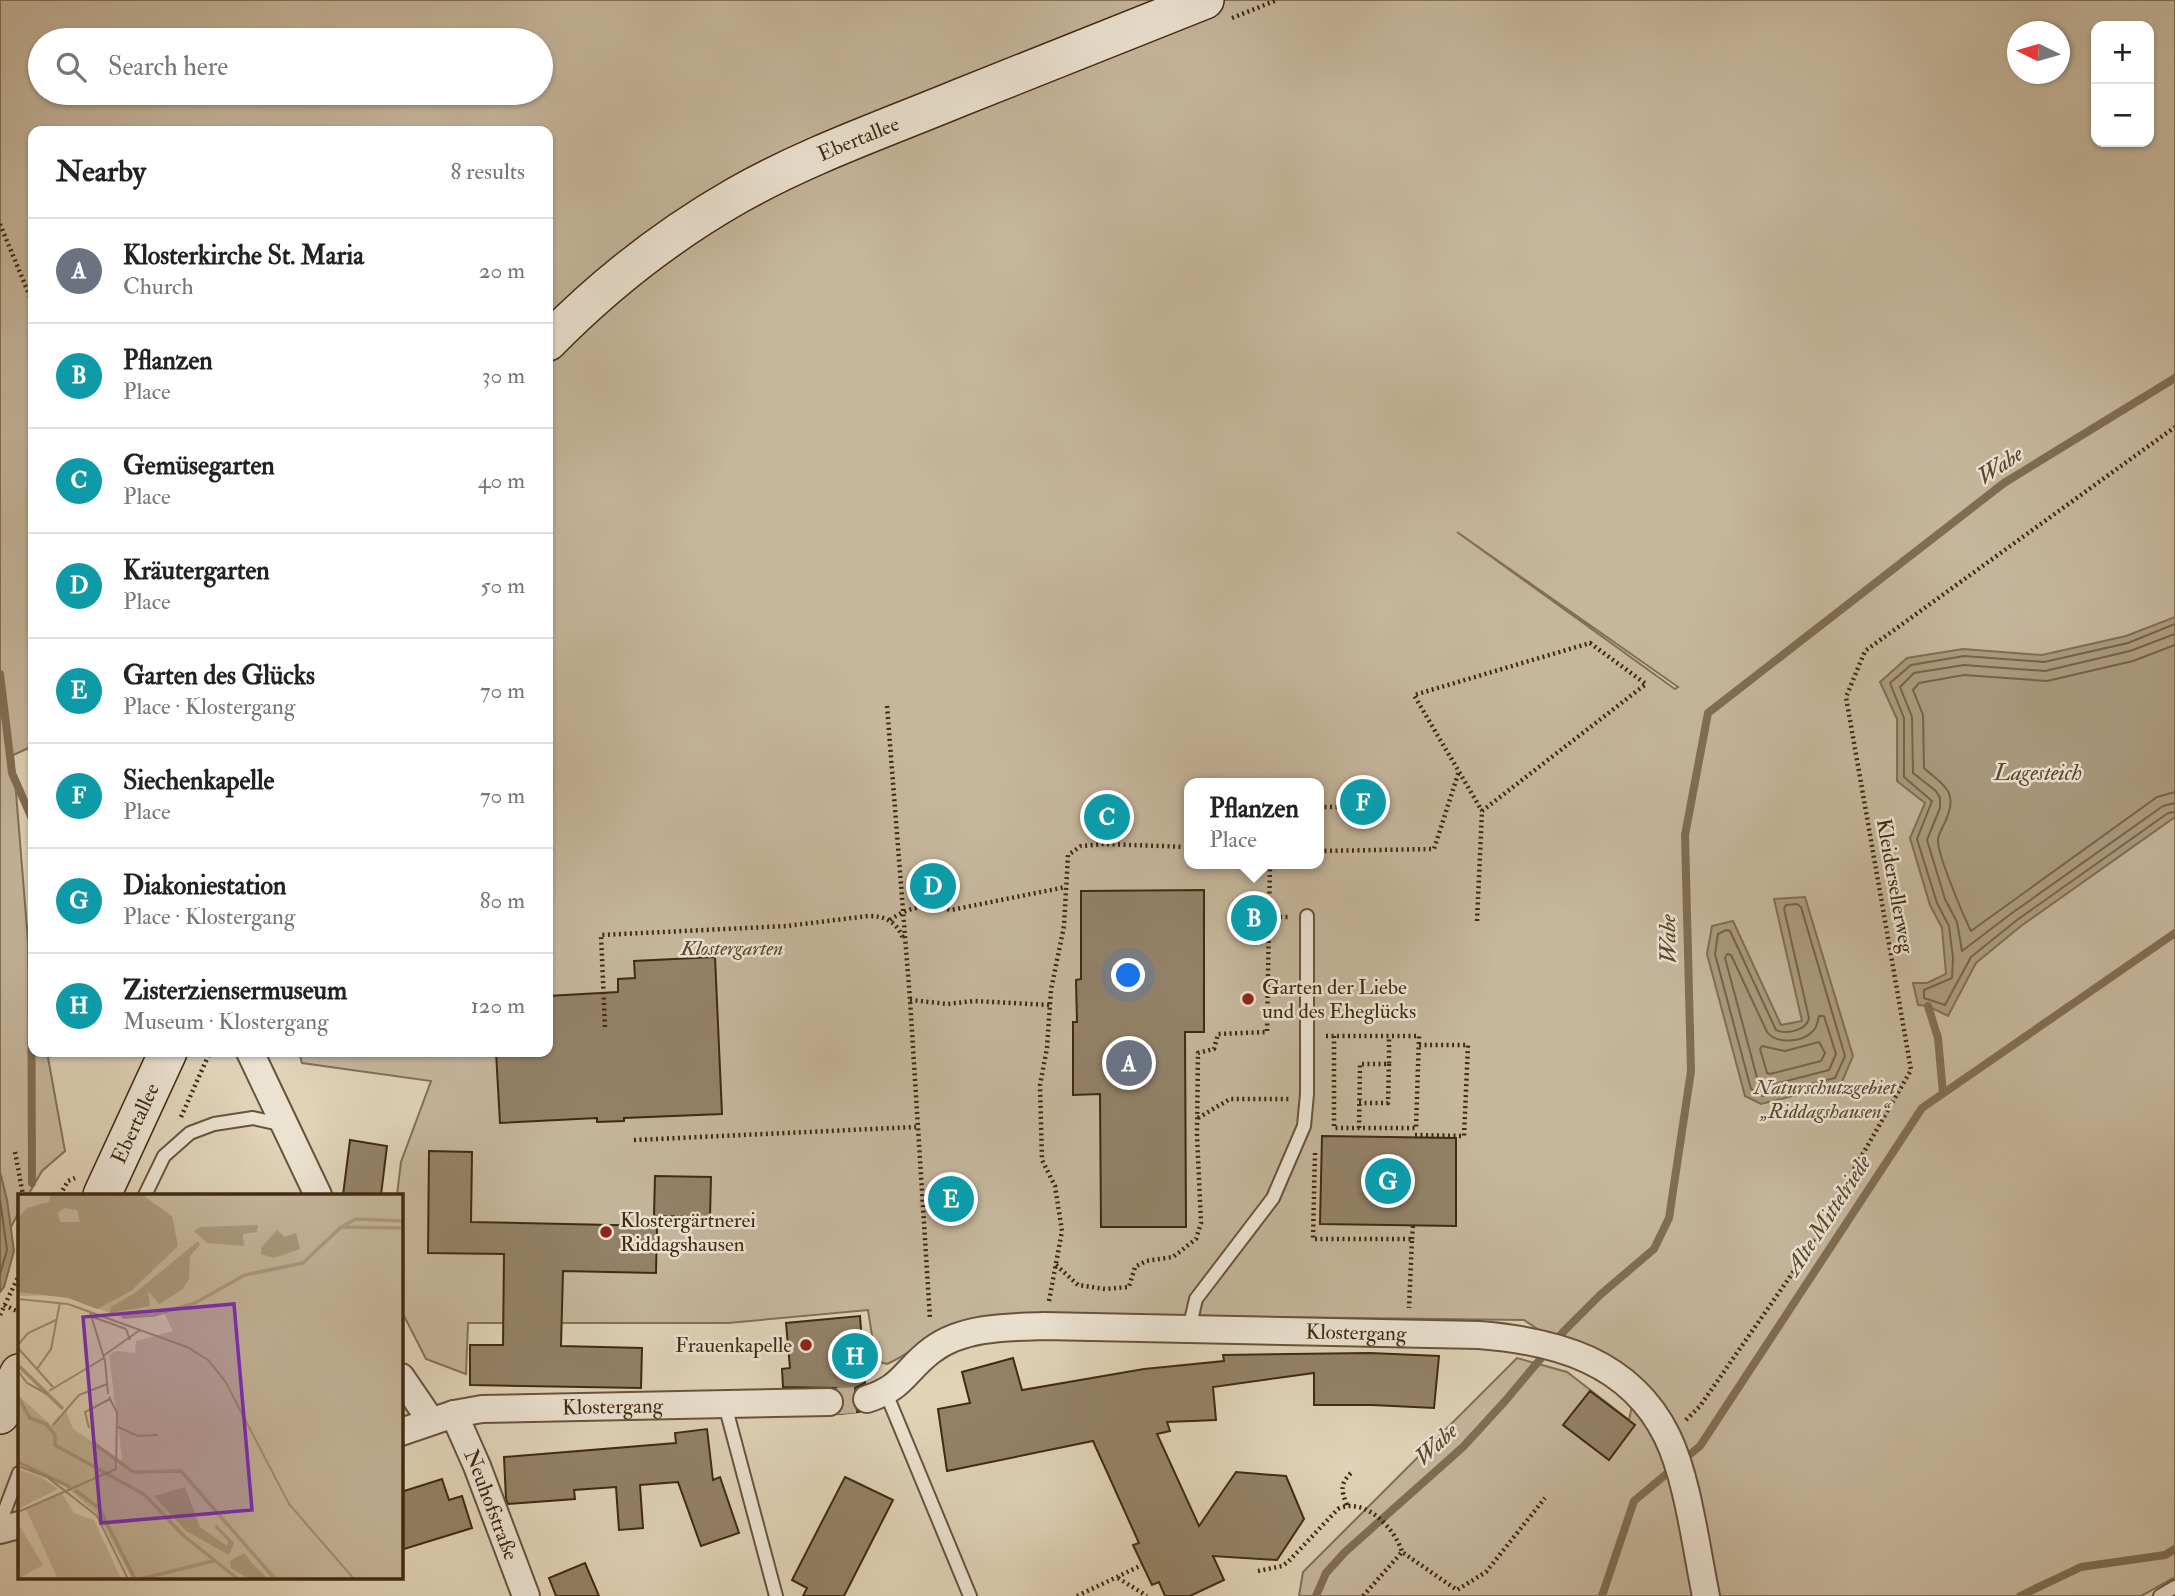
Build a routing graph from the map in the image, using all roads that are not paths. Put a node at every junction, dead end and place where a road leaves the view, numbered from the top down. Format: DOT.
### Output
graph roads {
  1 [pos="1217,10"];
  2 [pos="553,337"];
  3 [pos="1307,916"];
  4 [pos="165,1057"];
  5 [pos="252,1057"];
  6 [pos="287,1126"];
  7 [pos="102,1194"];
  8 [pos="145,1194"];
  9 [pos="318,1194"];
  10 [pos="1189,1329"];
  11 [pos="18,1375"];
  12 [pos="402,1378"];
  13 [pos="876,1396"];
  14 [pos="829,1402"];
  15 [pos="724,1405"];
  16 [pos="0,1415"];
  17 [pos="442,1418"];
  18 [pos="402,1432"];
  19 [pos="18,1476"];
  20 [pos="0,1523"];
  21 [pos="18,1525"];
  22 [pos="0,1530"];
  23 [pos="2175,1587"];
  24 [pos="526,1596"];
  25 [pos="776,1596"];
  26 [pos="970,1596"];
  27 [pos="1706,1596"];
  28 [pos="2160,1596"];
  1 -- 2 [label="main road, Ebertallee"];
  3 -- 10 [label="lane"];
  4 -- 7 [label="main road, Ebertallee"];
  5 -- 6 [label="street"];
  6 -- 8 [label="lane"];
  6 -- 9 [label="street"];
  10 -- 13 [label="street, Klostergang"];
  10 -- 27 [label="street, Klostergang"];
  11 -- 16 [label="main road"];
  12 -- 17 [label="street, Neuhofstraße"];
  13 -- 26 [label="lane"];
  14 -- 15 [label="street, Klostergang"];
  15 -- 17 [label="street, Klostergang"];
  15 -- 25 [label="lane"];
  17 -- 18 [label="street, Klostergang"];
  17 -- 24 [label="street, Neuhofstraße"];
  19 -- 20 [label="lane"];
  21 -- 22 [label="street"];
  23 -- 28 [label="lane"];
}
